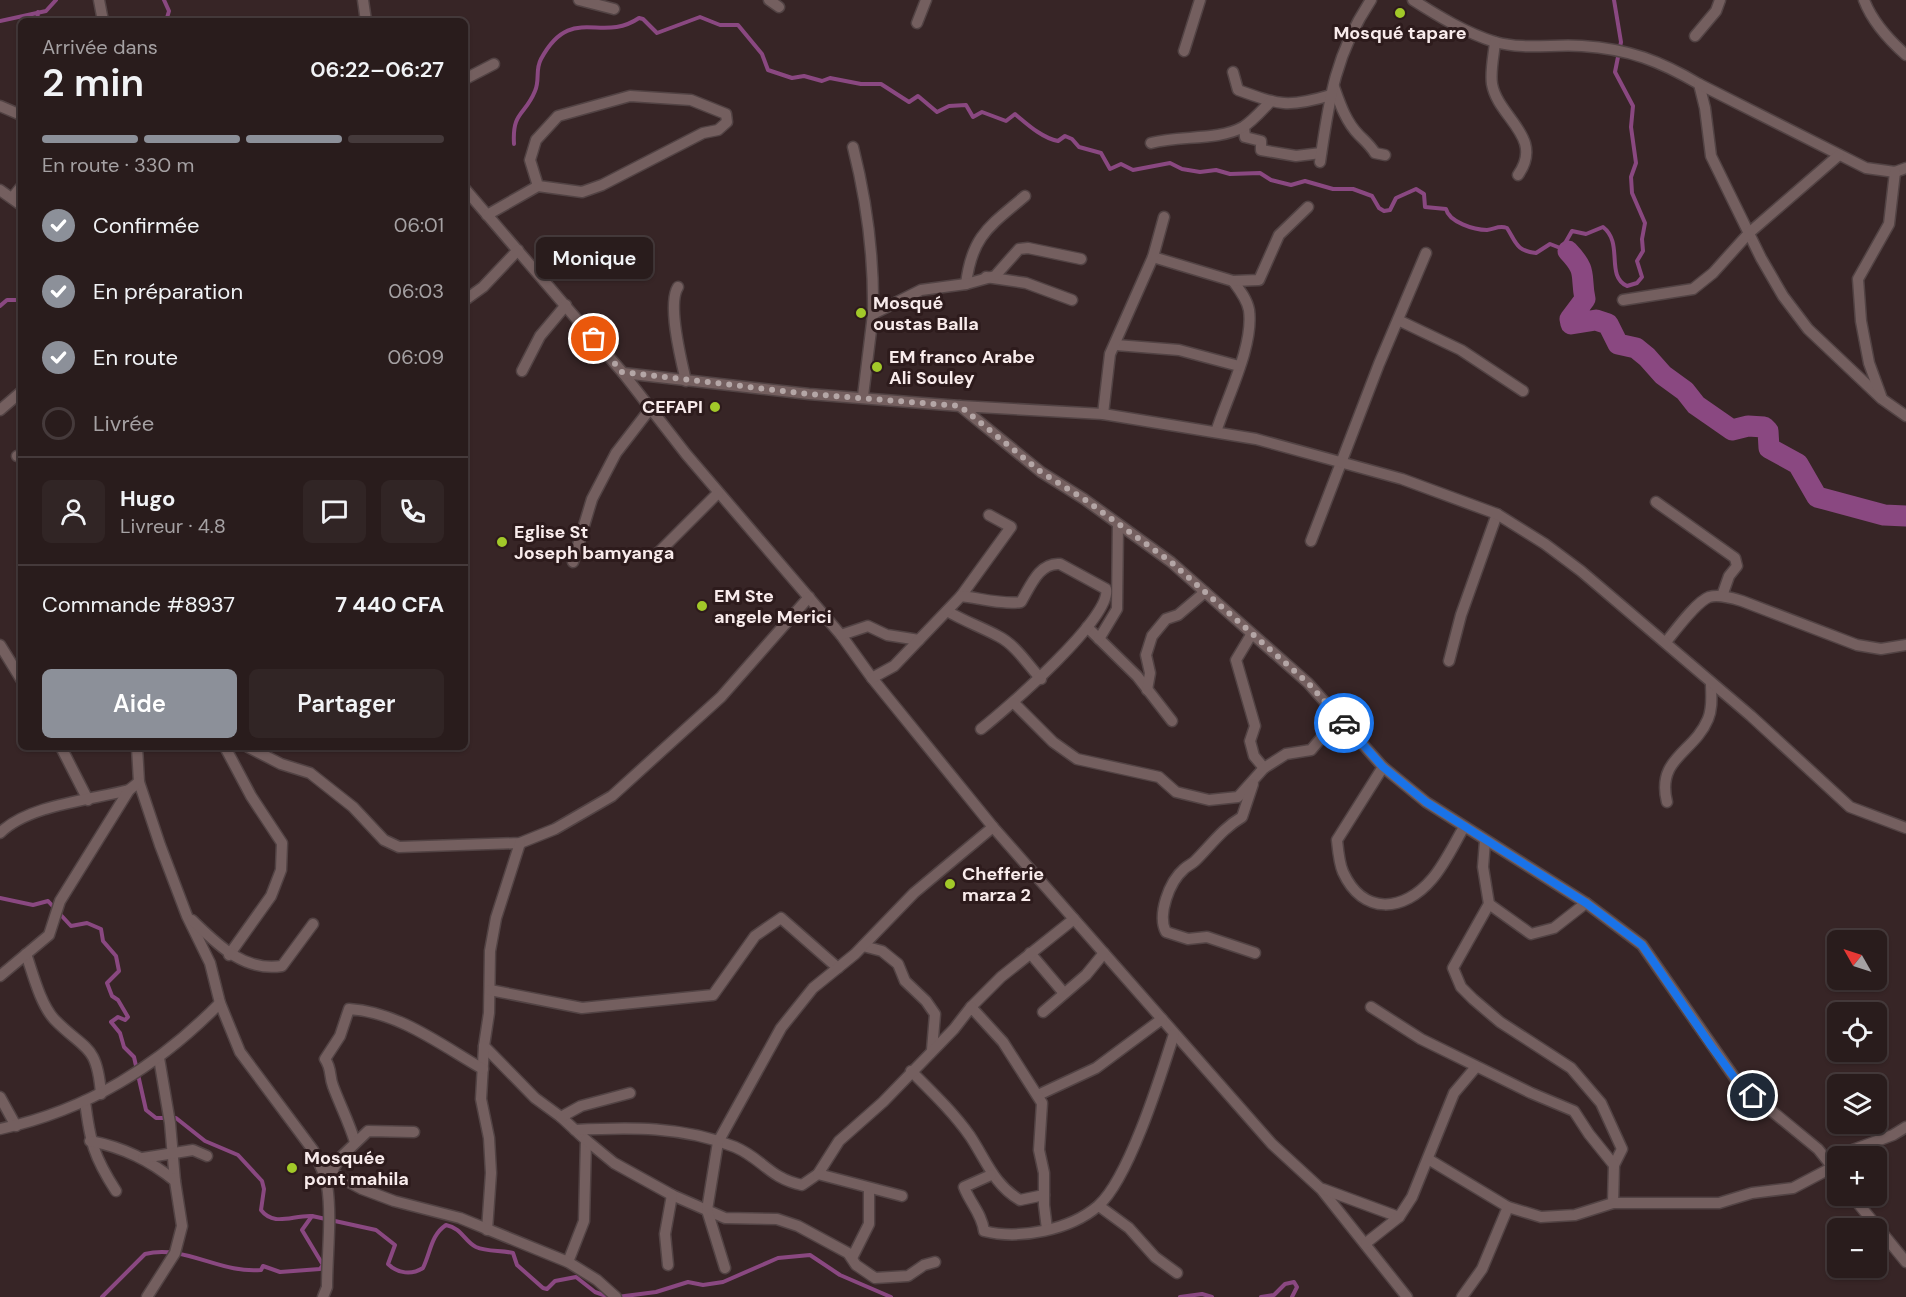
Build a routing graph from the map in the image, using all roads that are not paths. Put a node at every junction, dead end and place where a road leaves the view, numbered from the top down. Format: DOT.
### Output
graph roads {
  1 [pos="99,0"];
  2 [pos="363,0"];
  3 [pos="579,0"];
  4 [pos="769,0"];
  5 [pos="926,0"];
  6 [pos="1200,0"];
  7 [pos="1371,0"];
  8 [pos="1413,0"];
  9 [pos="1720,0"];
  10 [pos="1864,0"];
  11 [pos="778,7"];
  12 [pos="614,9"];
  13 [pos="102,18"];
  14 [pos="366,18"];
  15 [pos="917,23"];
  16 [pos="1695,36"];
  17 [pos="1495,42"];
  18 [pos="1184,51"];
  19 [pos="1906,55"];
  20 [pos="494,64"];
  21 [pos="1233,72"];
  22 [pos="468,77"];
  23 [pos="1700,84"];
  24 [pos="1332,91"];
  25 [pos="1271,101"];
  26 [pos="0,106"];
  27 [pos="18,114"];
  28 [pos="1244,127"];
  29 [pos="1151,143"];
  30 [pos="853,147"];
  31 [pos="1386,155"];
  32 [pos="1839,155"];
  33 [pos="1906,168"];
  34 [pos="1895,172"];
  35 [pos="1518,175"];
  36 [pos="538,186"];
  37 [pos="0,190"];
  38 [pos="468,192"];
  39 [pos="1025,196"];
  40 [pos="17,201"];
  41 [pos="1308,207"];
  42 [pos="487,214"];
  43 [pos="1164,217"];
  44 [pos="1749,232"];
  45 [pos="518,250"];
  46 [pos="1426,253"];
  47 [pos="1153,257"];
  48 [pos="1081,259"];
  49 [pos="984,277"];
  50 [pos="1233,281"];
  51 [pos="966,284"];
  52 [pos="678,287"];
  53 [pos="468,298"];
  54 [pos="1072,300"];
  55 [pos="1623,300"];
  56 [pos="566,305"];
  57 [pos="873,314"];
  58 [pos="1398,320"];
  59 [pos="1116,345"];
  60 [pos="1239,366"];
  61 [pos="522,371"];
  62 [pos="622,372"];
  63 [pos="686,381"];
  64 [pos="1523,391"];
  65 [pos="18,395"];
  66 [pos="863,396"];
  67 [pos="1882,399"];
  68 [pos="960,406"];
  69 [pos="650,409"];
  70 [pos="0,410"];
  71 [pos="1103,414"];
  72 [pos="1906,417"];
  73 [pos="1216,432"];
  74 [pos="1342,461"];
  75 [pos="718,493"];
  76 [pos="1656,502"];
  77 [pos="1497,514"];
  78 [pos="989,516"];
  79 [pos="1118,524"];
  80 [pos="1311,542"];
  81 [pos="659,552"];
  82 [pos="573,562"];
  83 [pos="1205,592"];
  84 [pos="961,596"];
  85 [pos="1722,596"];
  86 [pos="809,597"];
  87 [pos="947,611"];
  88 [pos="1087,627"];
  89 [pos="841,635"];
  90 [pos="1251,635"];
  91 [pos="1099,639"];
  92 [pos="918,640"];
  93 [pos="1666,642"];
  94 [pos="0,645"];
  95 [pos="1906,645"];
  96 [pos="1449,661"];
  97 [pos="18,674"];
  98 [pos="872,678"];
  99 [pos="1041,679"];
  100 [pos="1711,683"];
  101 [pos="1147,690"];
  102 [pos="1014,703"];
  103 [pos="1339,717"];
  104 [pos="1172,721"];
  105 [pos="981,729"];
  106 [pos="63,750"];
  107 [pos="137,750"];
  108 [pos="227,750"];
  109 [pos="254,750"];
  110 [pos="1383,767"];
  111 [pos="1264,768"];
  112 [pos="139,782"];
  113 [pos="1253,783"];
  114 [pos="129,790"];
  115 [pos="88,800"];
  116 [pos="1667,802"];
  117 [pos="993,827"];
  118 [pos="1464,827"];
  119 [pos="1906,828"];
  120 [pos="0,833"];
  121 [pos="1485,841"];
  122 [pos="520,843"];
  123 [pos="1586,903"];
  124 [pos="1489,904"];
  125 [pos="187,916"];
  126 [pos="1074,919"];
  127 [pos="313,924"];
  128 [pos="863,946"];
  129 [pos="1255,952"];
  130 [pos="1030,953"];
  131 [pos="1104,953"];
  132 [pos="26,954"];
  133 [pos="229,955"];
  134 [pos="838,968"];
  135 [pos="0,976"];
  136 [pos="490,990"];
  137 [pos="1063,992"];
  138 [pos="220,1003"];
  139 [pos="971,1007"];
  140 [pos="1371,1007"];
  141 [pos="1043,1012"];
  142 [pos="1162,1019"];
  143 [pos="1174,1034"];
  144 [pos="484,1046"];
  145 [pos="932,1050"];
  146 [pos="159,1058"];
  147 [pos="1476,1067"];
  148 [pos="483,1069"];
  149 [pos="911,1071"];
  150 [pos="630,1093"];
  151 [pos="101,1094"];
  152 [pos="1038,1095"];
  153 [pos="0,1097"];
  154 [pos="85,1101"];
  155 [pos="561,1117"];
  156 [pos="16,1125"];
  157 [pos="1906,1127"];
  158 [pos="0,1129"];
  159 [pos="575,1130"];
  160 [pos="414,1132"];
  161 [pos="586,1140"];
  162 [pos="90,1141"];
  163 [pos="355,1142"];
  164 [pos="718,1142"];
  165 [pos="1872,1146"];
  166 [pos="172,1154"];
  167 [pos="207,1156"];
  168 [pos="141,1158"];
  169 [pos="1428,1159"];
  170 [pos="1827,1162"];
  171 [pos="1614,1165"];
  172 [pos="326,1170"];
  173 [pos="1827,1170"];
  174 [pos="818,1174"];
  175 [pos="992,1175"];
  176 [pos="175,1181"];
  177 [pos="869,1189"];
  178 [pos="1321,1189"];
  179 [pos="116,1191"];
  180 [pos="672,1195"];
  181 [pos="1044,1195"];
  182 [pos="902,1196"];
  183 [pos="1613,1203"];
  184 [pos="1099,1206"];
  185 [pos="1860,1206"];
  186 [pos="1508,1207"];
  187 [pos="707,1210"];
  188 [pos="1399,1217"];
  189 [pos="1047,1229"];
  190 [pos="487,1230"];
  191 [pos="1366,1243"];
  192 [pos="852,1258"];
  193 [pos="568,1262"];
  194 [pos="935,1262"];
  195 [pos="1906,1262"];
  196 [pos="668,1265"];
  197 [pos="725,1268"];
  198 [pos="1177,1274"];
  199 [pos="614,1294"];
  200 [pos="147,1297"];
  201 [pos="323,1297"];
  202 [pos="1407,1297"];
  203 [pos="1462,1297"];
  1 -- 13 [label="street"];
  2 -- 14 [label="street"];
  3 -- 12 [label="street"];
  4 -- 11 [label="street"];
  5 -- 15 [label="street"];
  6 -- 18 [label="street"];
  7 -- 24 [label="street"];
  8 -- 17 [label="street"];
  9 -- 16 [label="street"];
  10 -- 19 [label="street"];
  17 -- 23 [label="street"];
  17 -- 35 [label="street"];
  20 -- 22 [label="street"];
  21 -- 25 [label="street"];
  23 -- 32 [label="street"];
  23 -- 44 [label="street"];
  24 -- 25 [label="street"];
  24 -- 28 [label="street"];
  24 -- 31 [label="street"];
  25 -- 28 [label="street"];
  26 -- 27 [label="street"];
  28 -- 29 [label="street"];
  30 -- 57 [label="street"];
  32 -- 34 [label="street"];
  32 -- 44 [label="street"];
  33 -- 34 [label="street"];
  34 -- 67 [label="street"];
  36 -- 36 [label="street"];
  36 -- 42 [label="street"];
  37 -- 40 [label="street"];
  38 -- 42 [label="street"];
  39 -- 51 [label="street"];
  41 -- 50 [label="street"];
  42 -- 45 [label="street"];
  43 -- 47 [label="street"];
  44 -- 55 [label="street"];
  44 -- 67 [label="street"];
  45 -- 53 [label="street"];
  45 -- 56 [label="street"];
  46 -- 58 [label="street"];
  47 -- 50 [label="street"];
  47 -- 59 [label="street"];
  48 -- 49 [label="street"];
  49 -- 51 [label="street"];
  49 -- 54 [label="street"];
  50 -- 60 [label="street"];
  51 -- 57 [label="street"];
  52 -- 63 [label="street"];
  56 -- 61 [label="street"];
  56 -- 62 [label="street"];
  57 -- 66 [label="street"];
  58 -- 64 [label="street"];
  58 -- 74 [label="street"];
  59 -- 60 [label="street"];
  59 -- 71 [label="street"];
  60 -- 73 [label="street"];
  62 -- 63 [label="street"];
  62 -- 69 [label="street"];
  63 -- 66 [label="street"];
  65 -- 70 [label="street"];
  66 -- 68 [label="street"];
  67 -- 72 [label="street"];
  68 -- 71 [label="street"];
  68 -- 79 [label="street"];
  69 -- 75 [label="street"];
  69 -- 82 [label="street"];
  71 -- 73 [label="street"];
  73 -- 74 [label="street"];
  74 -- 77 [label="street"];
  74 -- 80 [label="street"];
  75 -- 81 [label="street"];
  75 -- 86 [label="street"];
  76 -- 85 [label="street"];
  77 -- 93 [label="street"];
  77 -- 96 [label="street"];
  78 -- 84 [label="street"];
  79 -- 83 [label="street"];
  79 -- 91 [label="street"];
  83 -- 90 [label="street"];
  83 -- 101 [label="street"];
  84 -- 87 [label="street"];
  84 -- 88 [label="street"];
  85 -- 93 [label="street"];
  85 -- 95 [label="street"];
  86 -- 89 [label="street"];
  86 -- 122 [label="street"];
  87 -- 92 [label="street"];
  87 -- 99 [label="street"];
  88 -- 91 [label="street"];
  88 -- 99 [label="street"];
  89 -- 92 [label="street"];
  89 -- 98 [label="street"];
  90 -- 103 [label="street"];
  90 -- 111 [label="street"];
  91 -- 101 [label="street"];
  92 -- 98 [label="street"];
  93 -- 100 [label="street"];
  94 -- 97 [label="street"];
  98 -- 117 [label="street"];
  99 -- 102 [label="street"];
  100 -- 116 [label="street"];
  100 -- 119 [label="street"];
  101 -- 104 [label="street"];
  102 -- 105 [label="street"];
  102 -- 113 [label="street"];
  103 -- 110 [label="street"];
  103 -- 111 [label="street"];
  106 -- 115 [label="street"];
  107 -- 112 [label="street"];
  108 -- 133 [label="street"];
  109 -- 122 [label="street"];
  110 -- 118 [label="street"];
  110 -- 118 [label="street"];
  111 -- 113 [label="street"];
  112 -- 114 [label="street"];
  112 -- 125 [label="street"];
  113 -- 129 [label="street"];
  114 -- 115 [label="street"];
  114 -- 132 [label="street"];
  115 -- 120 [label="street"];
  117 -- 126 [label="street"];
  117 -- 128 [label="street"];
  118 -- 121 [label="street"];
  121 -- 123 [label="street"];
  121 -- 124 [label="street"];
  122 -- 136 [label="street"];
  123 -- 124 [label="street"];
  123 -- 170 [label="street"];
  124 -- 171 [label="street"];
  125 -- 133 [label="street"];
  125 -- 138 [label="street"];
  126 -- 130 [label="street"];
  126 -- 131 [label="street"];
  127 -- 133 [label="street"];
  128 -- 134 [label="street"];
  128 -- 145 [label="street"];
  130 -- 137 [label="street"];
  130 -- 139 [label="street"];
  131 -- 137 [label="street"];
  131 -- 142 [label="street"];
  132 -- 135 [label="street"];
  132 -- 151 [label="street"];
  134 -- 136 [label="street"];
  134 -- 164 [label="street"];
  136 -- 144 [label="street"];
  137 -- 141 [label="street"];
  138 -- 146 [label="street"];
  138 -- 172 [label="street"];
  139 -- 145 [label="street"];
  139 -- 152 [label="street"];
  140 -- 147 [label="street"];
  142 -- 143 [label="street"];
  142 -- 152 [label="street"];
  143 -- 178 [label="street"];
  143 -- 184 [label="street"];
  144 -- 148 [label="street"];
  144 -- 155 [label="street"];
  145 -- 149 [label="street"];
  146 -- 151 [label="street"];
  146 -- 166 [label="street"];
  147 -- 169 [label="street"];
  147 -- 171 [label="street"];
  148 -- 163 [label="street"];
  148 -- 190 [label="street"];
  149 -- 174 [label="street"];
  149 -- 175 [label="street"];
  150 -- 155 [label="street"];
  151 -- 154 [label="street"];
  152 -- 181 [label="street"];
  153 -- 156 [label="street"];
  154 -- 156 [label="street"];
  154 -- 162 [label="street"];
  155 -- 159 [label="street"];
  156 -- 158 [label="street"];
  157 -- 165 [label="street"];
  159 -- 161 [label="street"];
  159 -- 164 [label="street"];
  160 -- 163 [label="street"];
  161 -- 180 [label="street"];
  161 -- 193 [label="street"];
  162 -- 168 [label="street"];
  162 -- 179 [label="street"];
  163 -- 172 [label="street"];
  164 -- 174 [label="street"];
  164 -- 187 [label="street"];
  166 -- 167 [label="street"];
  166 -- 168 [label="street"];
  166 -- 176 [label="street"];
  168 -- 176 [label="street"];
  169 -- 186 [label="street"];
  169 -- 188 [label="street"];
  171 -- 183 [label="street"];
  172 -- 190 [label="street"];
  172 -- 201 [label="street"];
  173 -- 183 [label="street"];
  174 -- 177 [label="street"];
  175 -- 181 [label="street"];
  175 -- 189 [label="street"];
  176 -- 200 [label="street"];
  177 -- 182 [label="street"];
  177 -- 192 [label="street"];
  178 -- 188 [label="street"];
  178 -- 191 [label="street"];
  180 -- 187 [label="street"];
  180 -- 196 [label="street"];
  181 -- 189 [label="street"];
  183 -- 186 [label="street"];
  184 -- 189 [label="street"];
  184 -- 198 [label="street"];
  185 -- 195 [label="street"];
  186 -- 203 [label="street"];
  187 -- 192 [label="street"];
  187 -- 197 [label="street"];
  188 -- 191 [label="street"];
  190 -- 193 [label="street"];
  191 -- 202 [label="street"];
  192 -- 194 [label="street"];
  193 -- 199 [label="street"];
}
